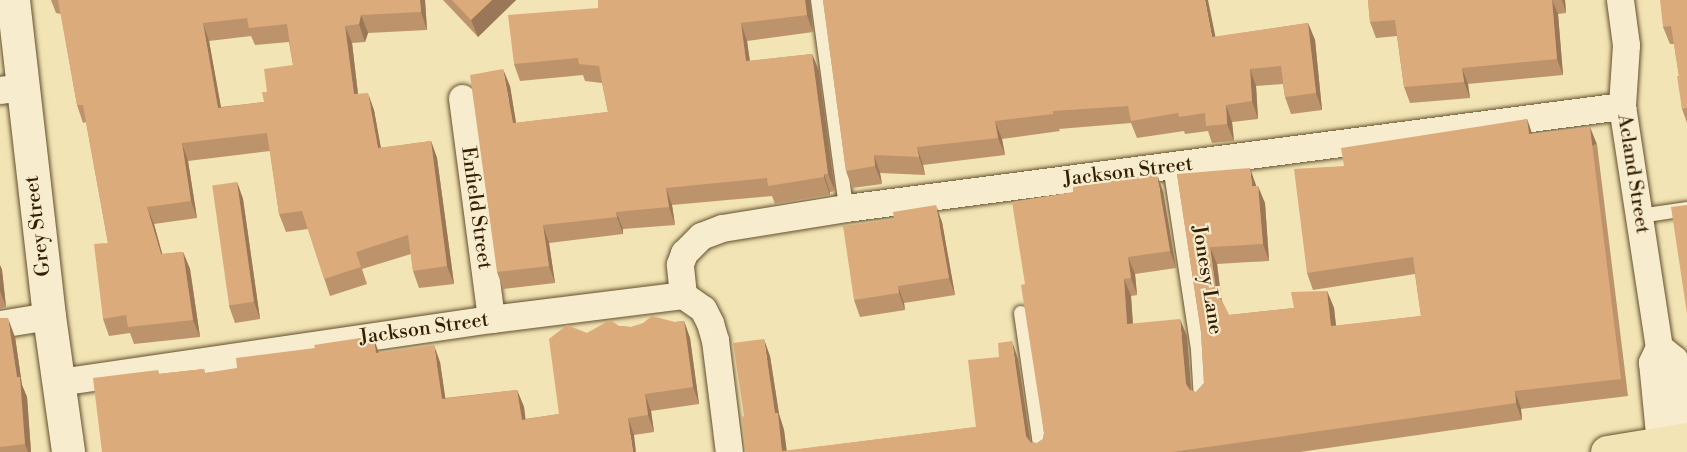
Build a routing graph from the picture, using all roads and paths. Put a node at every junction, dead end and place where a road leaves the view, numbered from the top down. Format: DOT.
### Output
graph roads {
  1 [pos="12,0"];
  2 [pos="818,0"];
  3 [pos="1620,0"];
  4 [pos="11,89"];
  5 [pos="462,98"];
  6 [pos="1622,106"];
  7 [pos="1170,166"];
  8 [pos="846,208"];
  9 [pos="1687,210"];
  10 [pos="1640,216"];
  11 [pos="682,295"];
  12 [pos="1021,314"];
  13 [pos="49,316"];
  14 [pos="491,319"];
  15 [pos="0,324"];
  16 [pos="59,382"];
  17 [pos="1201,400"];
  18 [pos="1674,443"];
  19 [pos="68,452"];
  20 [pos="729,452"];
  21 [pos="1041,452"];
  22 [pos="1607,452"];
  1 -- 4 [label="street, Grey Street"];
  2 -- 8 [label="lane"];
  3 -- 6 [label="street, Acland Street"];
  4 -- 13 [label="street, Grey Street"];
  5 -- 14 [label="street, Enfield Street"];
  6 -- 7 [label="street, Jackson Street"];
  6 -- 10 [label="street, Acland Street"];
  7 -- 8 [label="street, Jackson Street"];
  7 -- 17 [label="lane, Jonesy Lane"];
  8 -- 11 [label="street, Jackson Street"];
  9 -- 10 [label="lane"];
  10 -- 18 [label="street, Acland Street"];
  11 -- 14 [label="street, Jackson Street"];
  11 -- 20 [label="street"];
  12 -- 21 [label="lane"];
  13 -- 15 [label="street"];
  13 -- 16 [label="street, Grey Street"];
  14 -- 16 [label="street, Jackson Street"];
  16 -- 19 [label="street, Grey Street"];
  18 -- 22 [label="main road"];
}
